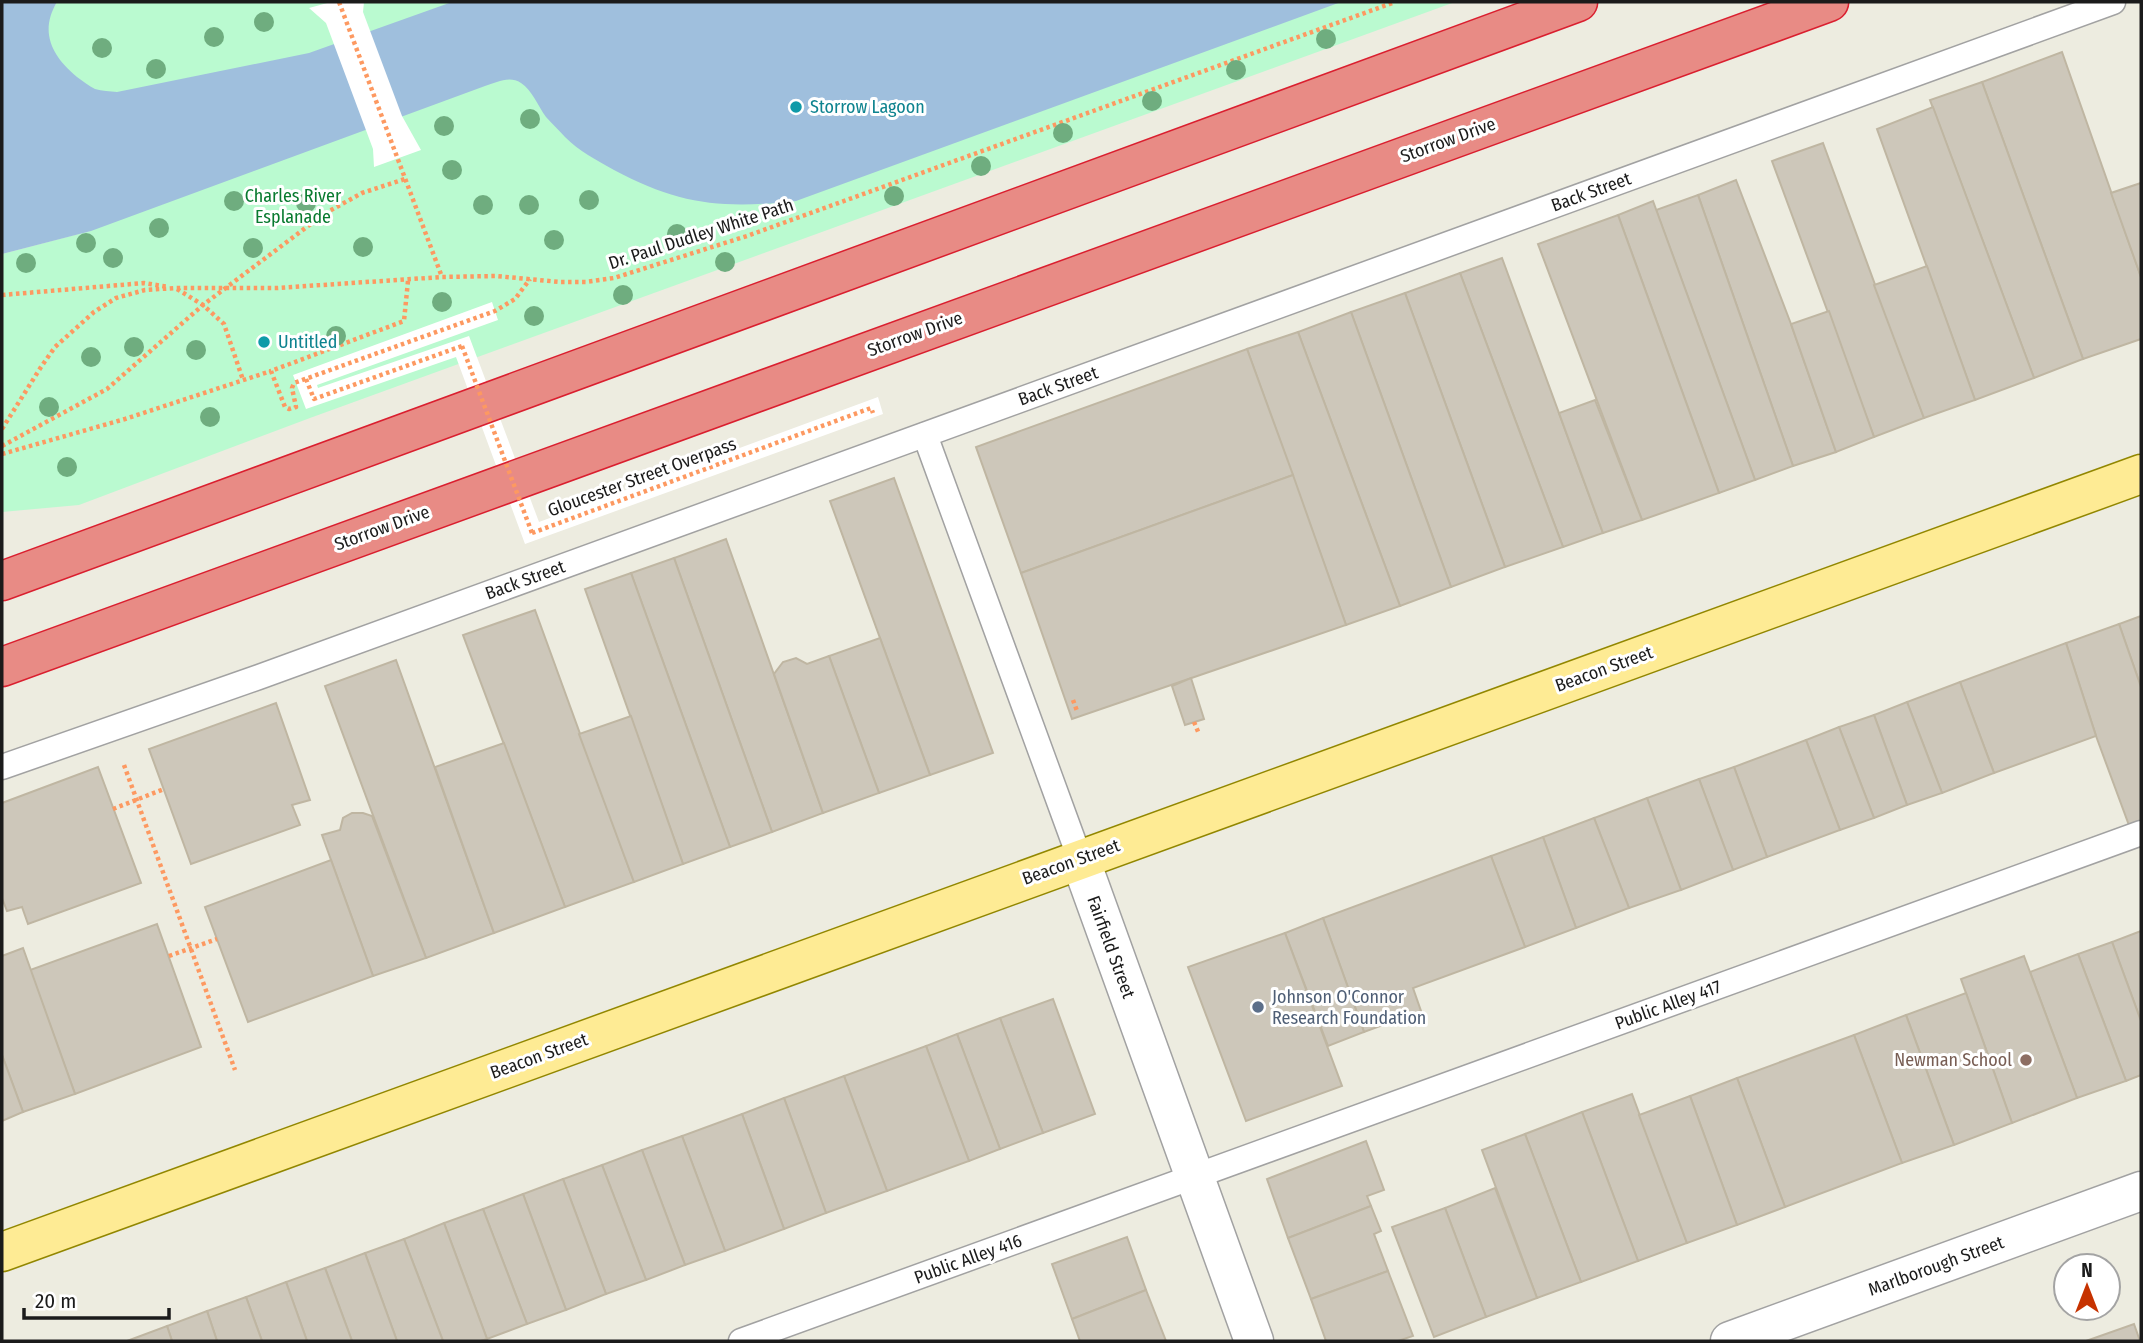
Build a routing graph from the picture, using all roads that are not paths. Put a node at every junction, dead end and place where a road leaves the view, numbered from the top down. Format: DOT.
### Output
graph roads {
  1 [pos="1578,2"];
  2 [pos="1829,2"];
  3 [pos="2113,2"];
  4 [pos="925,435"];
  5 [pos="2141,474"];
  6 [pos="2,581"];
  7 [pos="2,667"];
  8 [pos="2,767"];
  9 [pos="2141,832"];
  10 [pos="1080,859"];
  11 [pos="1194,1177"];
  12 [pos="2141,1191"];
  13 [pos="2,1252"];
  14 [pos="741,1341"];
  15 [pos="1254,1341"];
  16 [pos="1730,1341"];
  1 -- 6 [label="highway"];
  2 -- 7 [label="highway, Storrow Drive"];
  3 -- 4 [label="lane, Back Street"];
  4 -- 8 [label="lane, Back Street"];
  4 -- 10 [label="lane, Fairfield Street"];
  5 -- 10 [label="main road, Beacon Street"];
  9 -- 11 [label="lane, Public Alley 417"];
  10 -- 11 [label="street, Fairfield Street"];
  10 -- 13 [label="main road, Beacon Street"];
  11 -- 14 [label="lane, Public Alley 416"];
  11 -- 15 [label="street, Fairfield Street"];
  12 -- 16 [label="street, Marlborough Street"];
}
